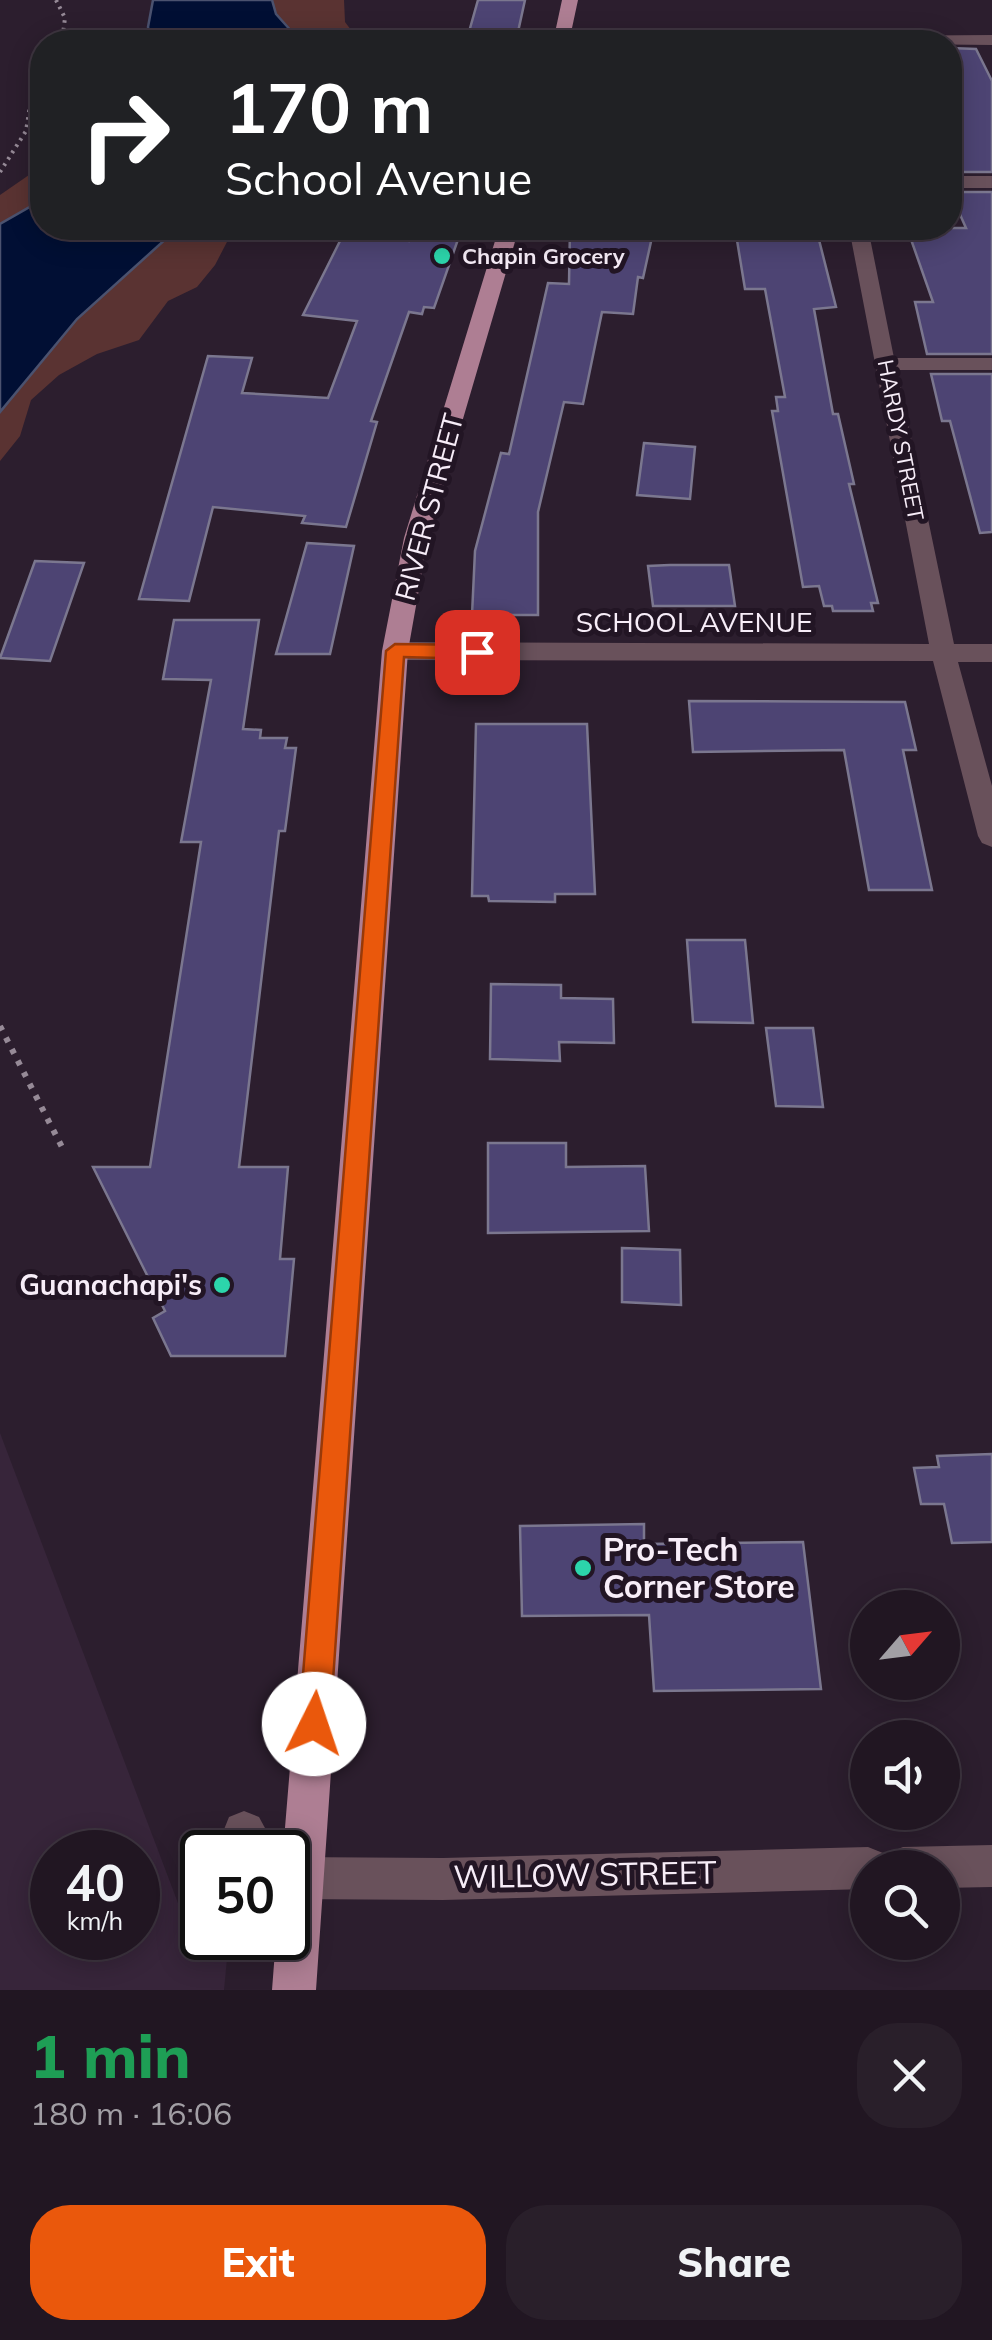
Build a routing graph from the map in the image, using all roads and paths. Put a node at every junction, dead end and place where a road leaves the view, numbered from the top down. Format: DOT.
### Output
graph roads {
  1 [pos="56,0"];
  2 [pos="570,0"];
  3 [pos="64,30"];
  4 [pos="564,30"];
  5 [pos="962,40"];
  6 [pos="992,40"];
  7 [pos="30,106"];
  8 [pos="0,172"];
  9 [pos="962,182"];
  10 [pos="992,182"];
  11 [pos="505,240"];
  12 [pos="860,240"];
  13 [pos="886,364"];
  14 [pos="992,364"];
  15 [pos="395,651"];
  16 [pos="942,653"];
  17 [pos="992,653"];
  18 [pos="992,836"];
  19 [pos="0,1026"];
  20 [pos="65,1153"];
  21 [pos="299,1830"];
  22 [pos="992,1866"];
  23 [pos="960,1867"];
  24 [pos="850,1868"];
  25 [pos="310,1878"];
  26 [pos="294,1960"];
  27 [pos="294,1990"];
  1 -- 3 [label="path"];
  2 -- 4 [label="main road"];
  5 -- 6 [label="street"];
  7 -- 8 [label="path"];
  9 -- 10 [label="street"];
  11 -- 15 [label="main road, RIVER STREET"];
  12 -- 13 [label="street, HARDY STREET"];
  13 -- 14 [label="street"];
  13 -- 16 [label="street, HARDY STREET"];
  15 -- 16 [label="street, SCHOOL AVENUE"];
  15 -- 21 [label="main road, RIVER STREET"];
  16 -- 17 [label="street, SCHOOL AVENUE"];
  16 -- 18 [label="street, HARDY STREET"];
  19 -- 20 [label="path"];
  22 -- 23 [label="street"];
  24 -- 25 [label="street, WILLOW STREET"];
  26 -- 27 [label="main road, RIVER STREET"];
}
